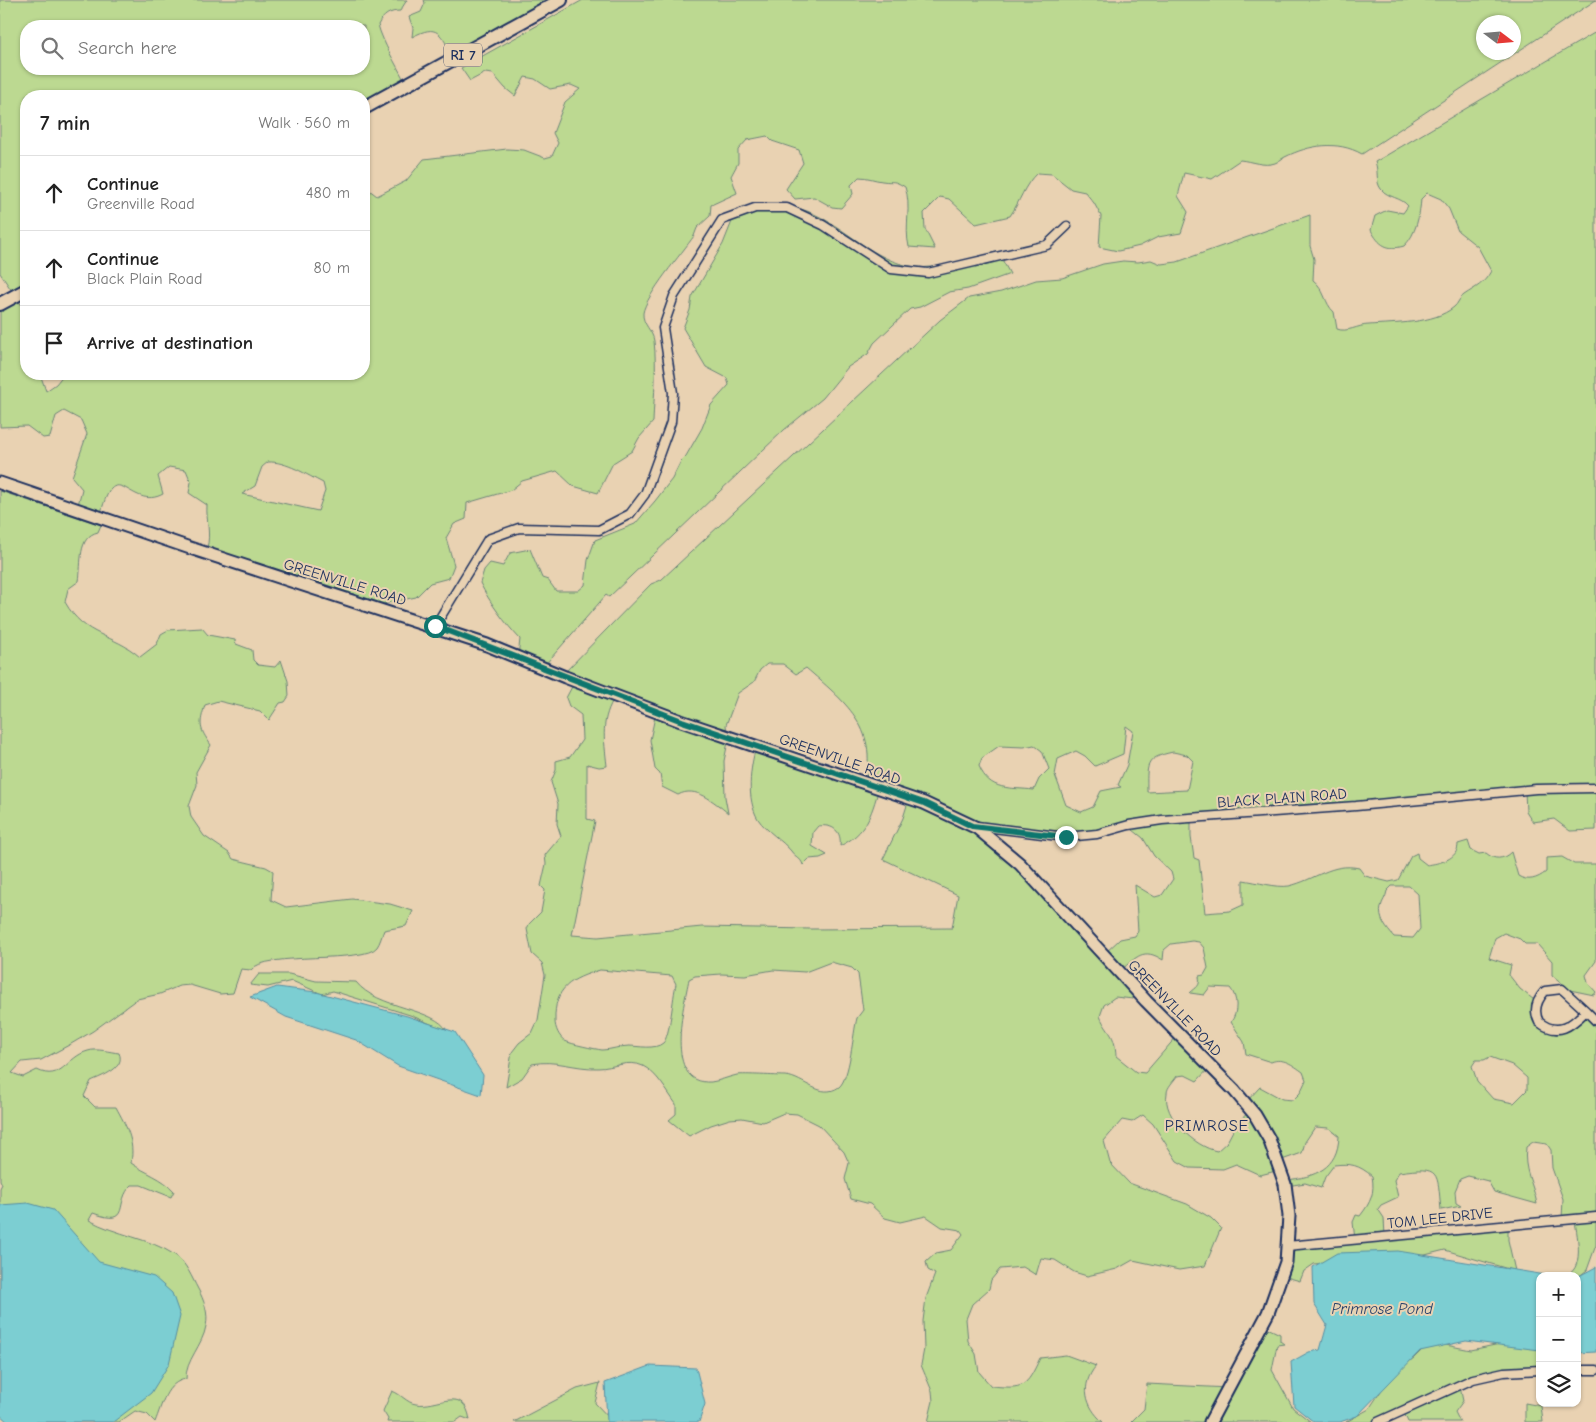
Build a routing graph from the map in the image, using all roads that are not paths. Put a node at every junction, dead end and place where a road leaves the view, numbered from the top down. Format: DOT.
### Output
graph roads {
  1 [pos="562,0"];
  2 [pos="370,105"];
  3 [pos="1067,226"];
  4 [pos="20,293"];
  5 [pos="0,304"];
  6 [pos="0,483"];
  7 [pos="435,626"];
  8 [pos="1596,788"];
  9 [pos="972,826"];
  10 [pos="1586,1011"];
  11 [pos="1596,1021"];
  12 [pos="1596,1216"];
  13 [pos="1288,1246"];
  14 [pos="1536,1370"];
  15 [pos="1581,1370"];
  16 [pos="1596,1370"];
  17 [pos="1210,1422"];
  18 [pos="1378,1422"];
  1 -- 2 [label="main road, RI 7"];
  3 -- 7 [label="street"];
  4 -- 5 [label="main road"];
  6 -- 7 [label="main road, GREENVILLE ROAD"];
  7 -- 9 [label="main road, GREENVILLE ROAD"];
  8 -- 9 [label="street, BLACK PLAIN ROAD"];
  9 -- 13 [label="main road, GREENVILLE ROAD"];
  10 -- 10 [label="street"];
  10 -- 11 [label="street"];
  12 -- 13 [label="street, TOM LEE DRIVE"];
  13 -- 17 [label="main road, GREENVILLE ROAD"];
  14 -- 18 [label="street"];
  15 -- 16 [label="street"];
}
